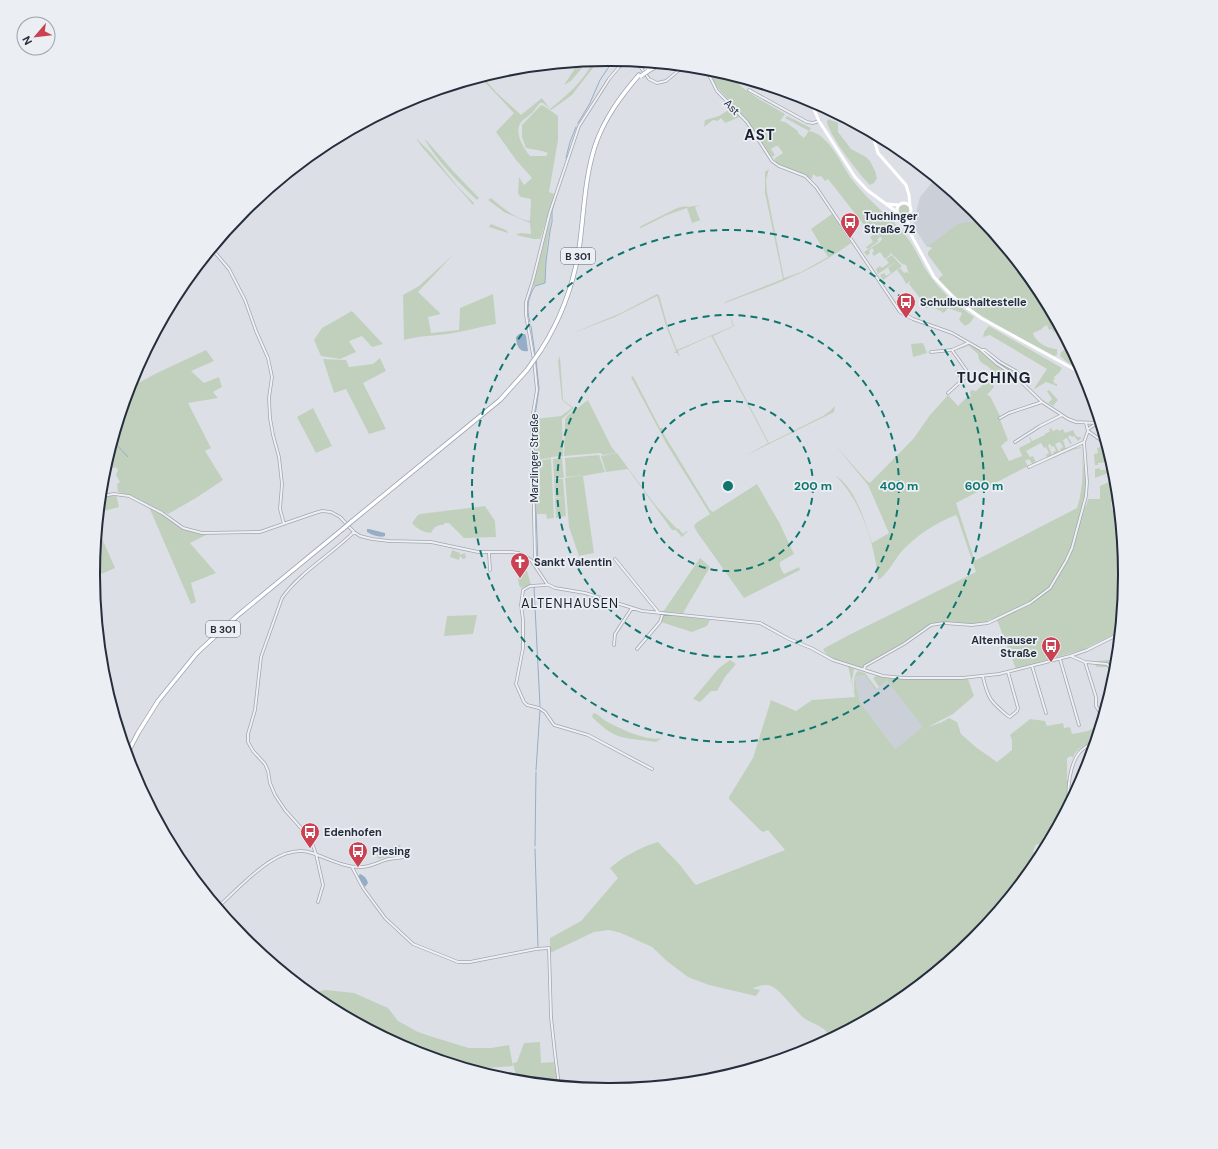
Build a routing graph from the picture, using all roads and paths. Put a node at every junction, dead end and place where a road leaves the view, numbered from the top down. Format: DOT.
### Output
graph roads {
  1 [pos="621,66"];
  2 [pos="640,67"];
  3 [pos="649,68"];
  4 [pos="652,68"];
  5 [pos="647,70"];
  6 [pos="678,71"];
  7 [pos="710,76"];
  8 [pos="749,90"];
  9 [pos="814,109"];
  10 [pos="819,121"];
  11 [pos="873,140"];
  12 [pos="909,192"];
  13 [pos="884,202"];
  14 [pos="904,203"];
  15 [pos="899,205"];
  16 [pos="910,206"];
  17 [pos="897,212"];
  18 [pos="901,216"];
  19 [pos="907,217"];
  20 [pos="909,229"];
  21 [pos="216,253"];
  22 [pos="968,343"];
  23 [pos="952,350"];
  24 [pos="982,350"];
  25 [pos="931,352"];
  26 [pos="1074,369"];
  27 [pos="1026,382"];
  28 [pos="948,393"];
  29 [pos="1042,402"];
  30 [pos="1062,415"];
  31 [pos="1000,418"];
  32 [pos="1094,422"];
  33 [pos="1086,423"];
  34 [pos="1095,423"];
  35 [pos="1088,430"];
  36 [pos="1099,438"];
  37 [pos="1015,442"];
  38 [pos="1084,442"];
  39 [pos="1029,467"];
  40 [pos="107,495"];
  41 [pos="284,524"];
  42 [pos="354,532"];
  43 [pos="489,553"];
  44 [pos="615,559"];
  45 [pos="534,563"];
  46 [pos="490,570"];
  47 [pos="547,584"];
  48 [pos="632,608"];
  49 [pos="659,613"];
  50 [pos="663,613"];
  51 [pos="1113,637"];
  52 [pos="614,645"];
  53 [pos="637,649"];
  54 [pos="1070,656"];
  55 [pos="1060,659"];
  56 [pos="1085,662"];
  57 [pos="1032,666"];
  58 [pos="1109,667"];
  59 [pos="864,670"];
  60 [pos="1008,672"];
  61 [pos="983,677"];
  62 [pos="1099,710"];
  63 [pos="1046,713"];
  64 [pos="1079,725"];
  65 [pos="1088,746"];
  66 [pos="131,747"];
  67 [pos="652,769"];
  68 [pos="1070,789"];
  69 [pos="316,854"];
  70 [pos="406,857"];
  71 [pos="352,866"];
  72 [pos="318,902"];
  73 [pos="222,904"];
  74 [pos="558,1080"];
  1 -- 45 [label="street, Marzlinger Straße"];
  2 -- 6 [label="street"];
  3 -- 5 [label="main road, B 301"];
  4 -- 5 [label="main road, B 301"];
  5 -- 66 [label="main road, B 301, bridge"];
  7 -- 22 [label="street, Ast"];
  8 -- 10 [label="street"];
  9 -- 10 [label="main road"];
  10 -- 13 [label="main road"];
  11 -- 12 [label="main road"];
  12 -- 14 [label="main road"];
  12 -- 16 [label="main road"];
  13 -- 15 [label="main road"];
  13 -- 17 [label="main road"];
  14 -- 15 [label="main road"];
  14 -- 16 [label="main road"];
  15 -- 17 [label="main road"];
  16 -- 19 [label="main road"];
  17 -- 18 [label="main road"];
  18 -- 19 [label="main road"];
  18 -- 20 [label="main road"];
  19 -- 20 [label="main road"];
  20 -- 26 [label="main road"];
  21 -- 41 [label="street"];
  22 -- 23 [label="street"];
  22 -- 24 [label="street"];
  23 -- 25 [label="street"];
  23 -- 28 [label="street"];
  24 -- 27 [label="street"];
  24 -- 29 [label="street"];
  29 -- 30 [label="street"];
  29 -- 31 [label="street"];
  30 -- 33 [label="street"];
  30 -- 37 [label="street"];
  32 -- 33 [label="street"];
  33 -- 35 [label="street"];
  34 -- 35 [label="street"];
  35 -- 36 [label="street"];
  35 -- 38 [label="street"];
  38 -- 39 [label="street"];
  38 -- 59 [label="street"];
  40 -- 41 [label="street"];
  41 -- 42 [label="street"];
  42 -- 43 [label="street"];
  42 -- 69 [label="street"];
  43 -- 45 [label="street"];
  43 -- 46 [label="street"];
  44 -- 49 [label="street"];
  45 -- 47 [label="street"];
  47 -- 48 [label="street"];
  47 -- 67 [label="street"];
  48 -- 49 [label="street"];
  48 -- 52 [label="street"];
  49 -- 50 [label="street"];
  50 -- 53 [label="street"];
  50 -- 59 [label="street"];
  51 -- 54 [label="street"];
  54 -- 55 [label="street"];
  54 -- 56 [label="street"];
  55 -- 57 [label="street"];
  55 -- 64 [label="street"];
  56 -- 58 [label="street"];
  56 -- 62 [label="street"];
  57 -- 60 [label="street"];
  57 -- 63 [label="street"];
  59 -- 61 [label="street"];
  60 -- 61 [label="street"];
  60 -- 61 [label="street"];
  65 -- 68 [label="street"];
  69 -- 71 [label="street"];
  69 -- 72 [label="street"];
  69 -- 73 [label="street"];
  70 -- 71 [label="street"];
  71 -- 74 [label="street"];
}
